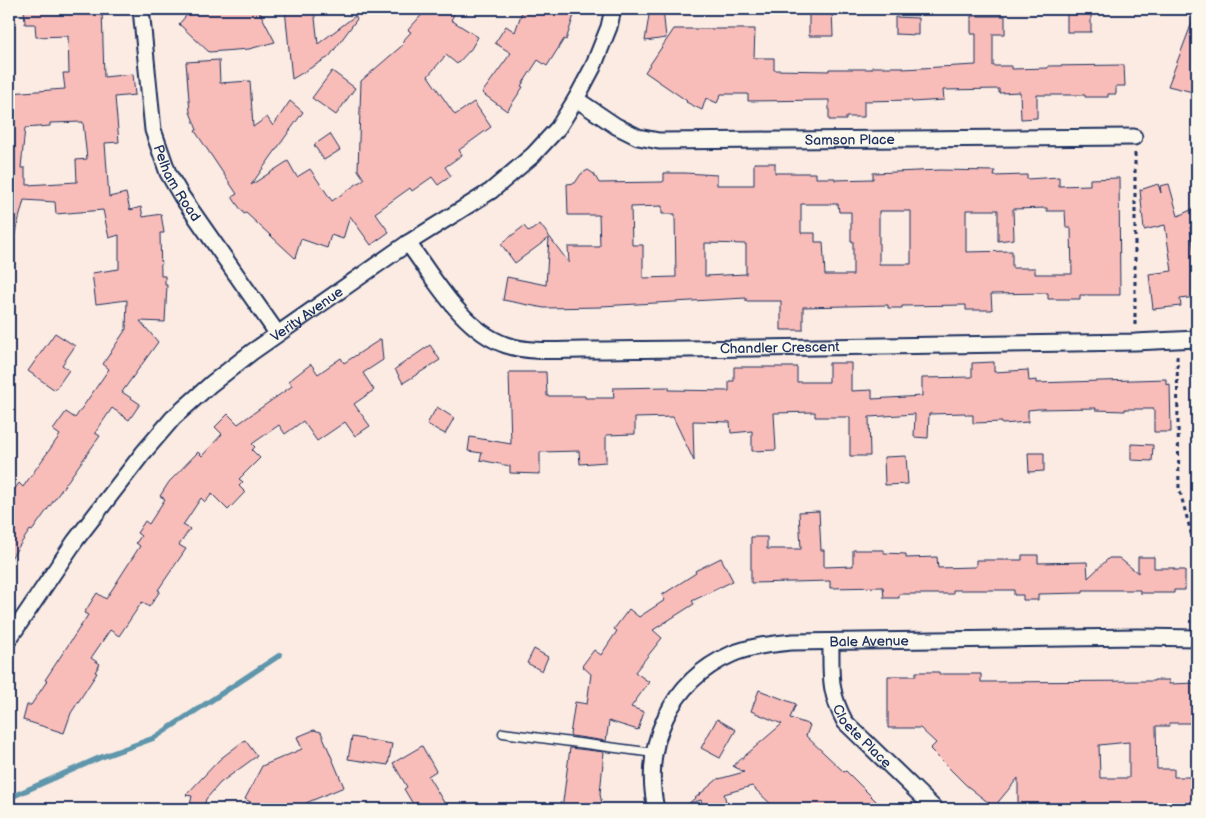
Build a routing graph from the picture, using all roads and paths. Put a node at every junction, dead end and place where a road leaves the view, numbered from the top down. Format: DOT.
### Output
graph roads {
  1 [pos="140,9"];
  2 [pos="613,9"];
  3 [pos="576,99"];
  4 [pos="1134,137"];
  5 [pos="408,243"];
  6 [pos="278,333"];
  7 [pos="1197,339"];
  8 [pos="1177,340"];
  9 [pos="1135,342"];
  10 [pos="1197,555"];
  11 [pos="1197,638"];
  12 [pos="9,639"];
  13 [pos="831,642"];
  14 [pos="503,732"];
  15 [pos="654,752"];
  16 [pos="656,809"];
  17 [pos="935,809"];
  1 -- 6 [label="street, Pelham Road"];
  2 -- 3 [label="street, Verity Avenue"];
  3 -- 4 [label="street, Samson Place"];
  3 -- 5 [label="street, Verity Avenue"];
  4 -- 9 [label="path"];
  5 -- 6 [label="street, Verity Avenue"];
  5 -- 9 [label="street, Chandler Crescent"];
  6 -- 12 [label="street, Verity Avenue"];
  7 -- 8 [label="street, Chandler Crescent"];
  8 -- 9 [label="street, Chandler Crescent"];
  8 -- 10 [label="path"];
  11 -- 13 [label="street, Bale Avenue"];
  13 -- 15 [label="street, Bale Avenue"];
  13 -- 17 [label="street, Cloete Place"];
  14 -- 15 [label="lane"];
  15 -- 16 [label="street, Bale Avenue"];
}
